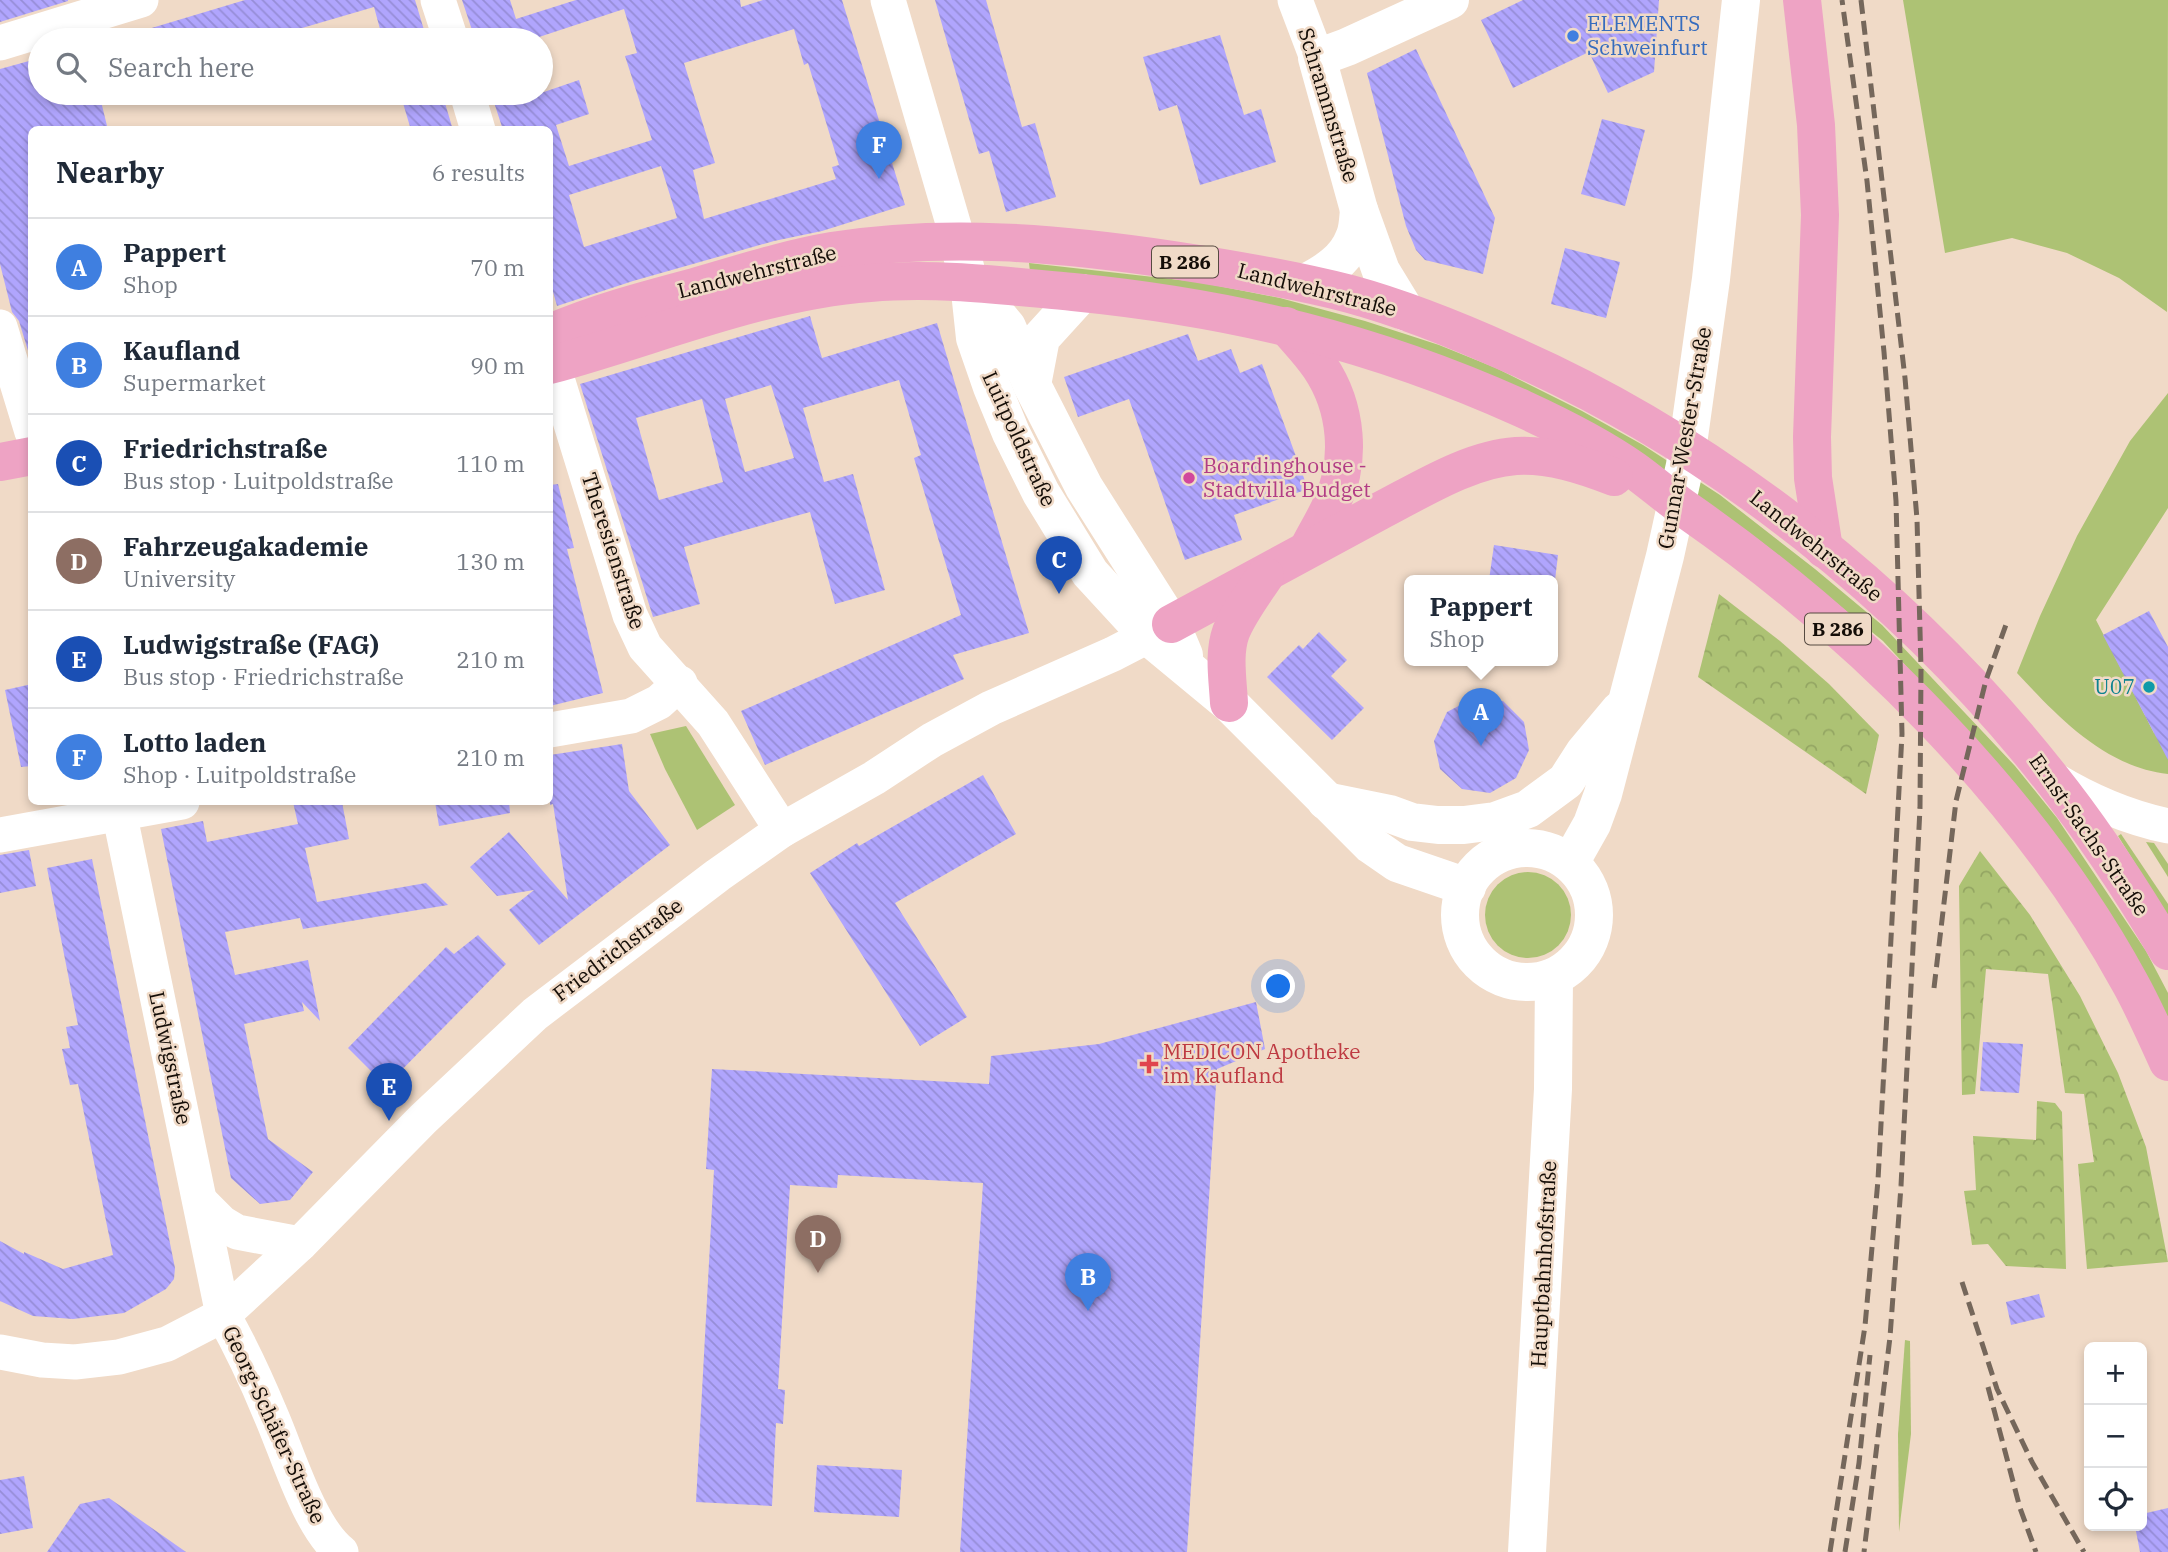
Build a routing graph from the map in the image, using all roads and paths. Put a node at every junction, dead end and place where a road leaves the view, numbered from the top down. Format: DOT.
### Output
graph roads {
  1 [pos="141,0"];
  2 [pos="438,0"];
  3 [pos="888,0"];
  4 [pos="1295,0"];
  5 [pos="1450,0"];
  6 [pos="1741,0"];
  7 [pos="1802,0"];
  8 [pos="49,28"];
  9 [pos="447,28"];
  10 [pos="28,34"];
  11 [pos="0,43"];
  12 [pos="1317,58"];
  13 [pos="471,105"];
  14 [pos="477,126"];
  15 [pos="1359,210"];
  16 [pos="958,240"];
  17 [pos="969,282"];
  18 [pos="1305,283"];
  19 [pos="1083,293"];
  20 [pos="1406,312"];
  21 [pos="1286,326"];
  22 [pos="0,327"];
  23 [pos="553,352"];
  24 [pos="553,354"];
  25 [pos="553,365"];
  26 [pos="1032,385"];
  27 [pos="28,419"];
  28 [pos="28,433"];
  29 [pos="0,438"];
  30 [pos="28,457"];
  31 [pos="0,462"];
  32 [pos="1669,497"];
  33 [pos="1308,548"];
  34 [pos="1824,549"];
  35 [pos="1267,574"];
  36 [pos="1160,630"];
  37 [pos="680,683"];
  38 [pos="1628,700"];
  39 [pos="1229,703"];
  40 [pos="2005,723"];
  41 [pos="553,729"];
  42 [pos="2053,779"];
  43 [pos="1326,801"];
  44 [pos="150,805"];
  45 [pos="118,808"];
  46 [pos="2168,825"];
  47 [pos="782,830"];
  48 [pos="0,835"];
  49 [pos="1570,863"];
  50 [pos="1466,887"];
  51 [pos="2168,951"];
  52 [pos="1554,977"];
  53 [pos="2168,1062"];
  54 [pos="200,1201"];
  55 [pos="300,1244"];
  56 [pos="223,1315"];
  57 [pos="0,1352"];
  58 [pos="341,1552"];
  59 [pos="1527,1552"];
  1 -- 8 [label="street"];
  2 -- 9 [label="street"];
  3 -- 16 [label="street, Luitpoldstraße"];
  4 -- 12 [label="street, Schrammstraße"];
  5 -- 12 [label="street"];
  6 -- 38 [label="street, Gunnar-Wester-Straße"];
  7 -- 34 [label="main road"];
  10 -- 11 [label="street"];
  12 -- 15 [label="street, Schrammstraße"];
  13 -- 14 [label="street"];
  15 -- 18 [label="street, Schrammstraße"];
  15 -- 20 [label="street, Schrammstraße"];
  16 -- 17 [label="street, Luitpoldstraße"];
  16 -- 18 [label="main road, Landwehrstraße / B 286"];
  16 -- 23 [label="main road, Landwehrstraße / B 286"];
  17 -- 19 [label="main road, Landwehrstraße / B 286"];
  17 -- 24 [label="main road, Landwehrstraße / B 286"];
  17 -- 26 [label="street, Luitpoldstraße"];
  17 -- 36 [label="street, Luitpoldstraße"];
  18 -- 20 [label="main road, Landwehrstraße / B 286"];
  19 -- 21 [label="main road, Landwehrstraße / B 286"];
  19 -- 26 [label="street"];
  20 -- 34 [label="main road, Landwehrstraße / B 286"];
  21 -- 32 [label="main road, Landwehrstraße / B 286"];
  21 -- 33 [label="main road"];
  22 -- 27 [label="street"];
  25 -- 37 [label="street, Theresienstraße"];
  26 -- 36 [label="street, Luitpoldstraße"];
  28 -- 29 [label="main road"];
  30 -- 31 [label="main road"];
  32 -- 33 [label="main road"];
  32 -- 53 [label="main road, Landwehrstraße / B 286"];
  33 -- 35 [label="main road"];
  34 -- 40 [label="main road, Landwehrstraße / B 286"];
  35 -- 36 [label="main road"];
  35 -- 39 [label="main road"];
  36 -- 39 [label="street, Luitpoldstraße"];
  36 -- 47 [label="street, Friedrichstraße"];
  37 -- 41 [label="street"];
  37 -- 47 [label="street, Theresienstraße"];
  38 -- 43 [label="street"];
  38 -- 49 [label="street, Gunnar-Wester-Straße"];
  39 -- 43 [label="street, Luitpoldstraße"];
  40 -- 42 [label="main road, Ernst-Sachs-Straße / B 286"];
  42 -- 46 [label="street"];
  42 -- 51 [label="main road, Ernst-Sachs-Straße / B 286"];
  43 -- 50 [label="street, Luitpoldstraße"];
  44 -- 45 [label="street"];
  45 -- 48 [label="street"];
  45 -- 54 [label="street, Ludwigstraße"];
  47 -- 55 [label="street, Friedrichstraße"];
  49 -- 50 [label="street"];
  49 -- 52 [label="street"];
  50 -- 52 [label="street"];
  52 -- 59 [label="street, Hauptbahnhofstraße"];
  54 -- 55 [label="street"];
  54 -- 56 [label="street, Ludwigstraße"];
  55 -- 56 [label="street, Friedrichstraße"];
  56 -- 57 [label="street, Georg-Schäfer-Straße"];
  56 -- 58 [label="street, Georg-Schäfer-Straße"];
}
